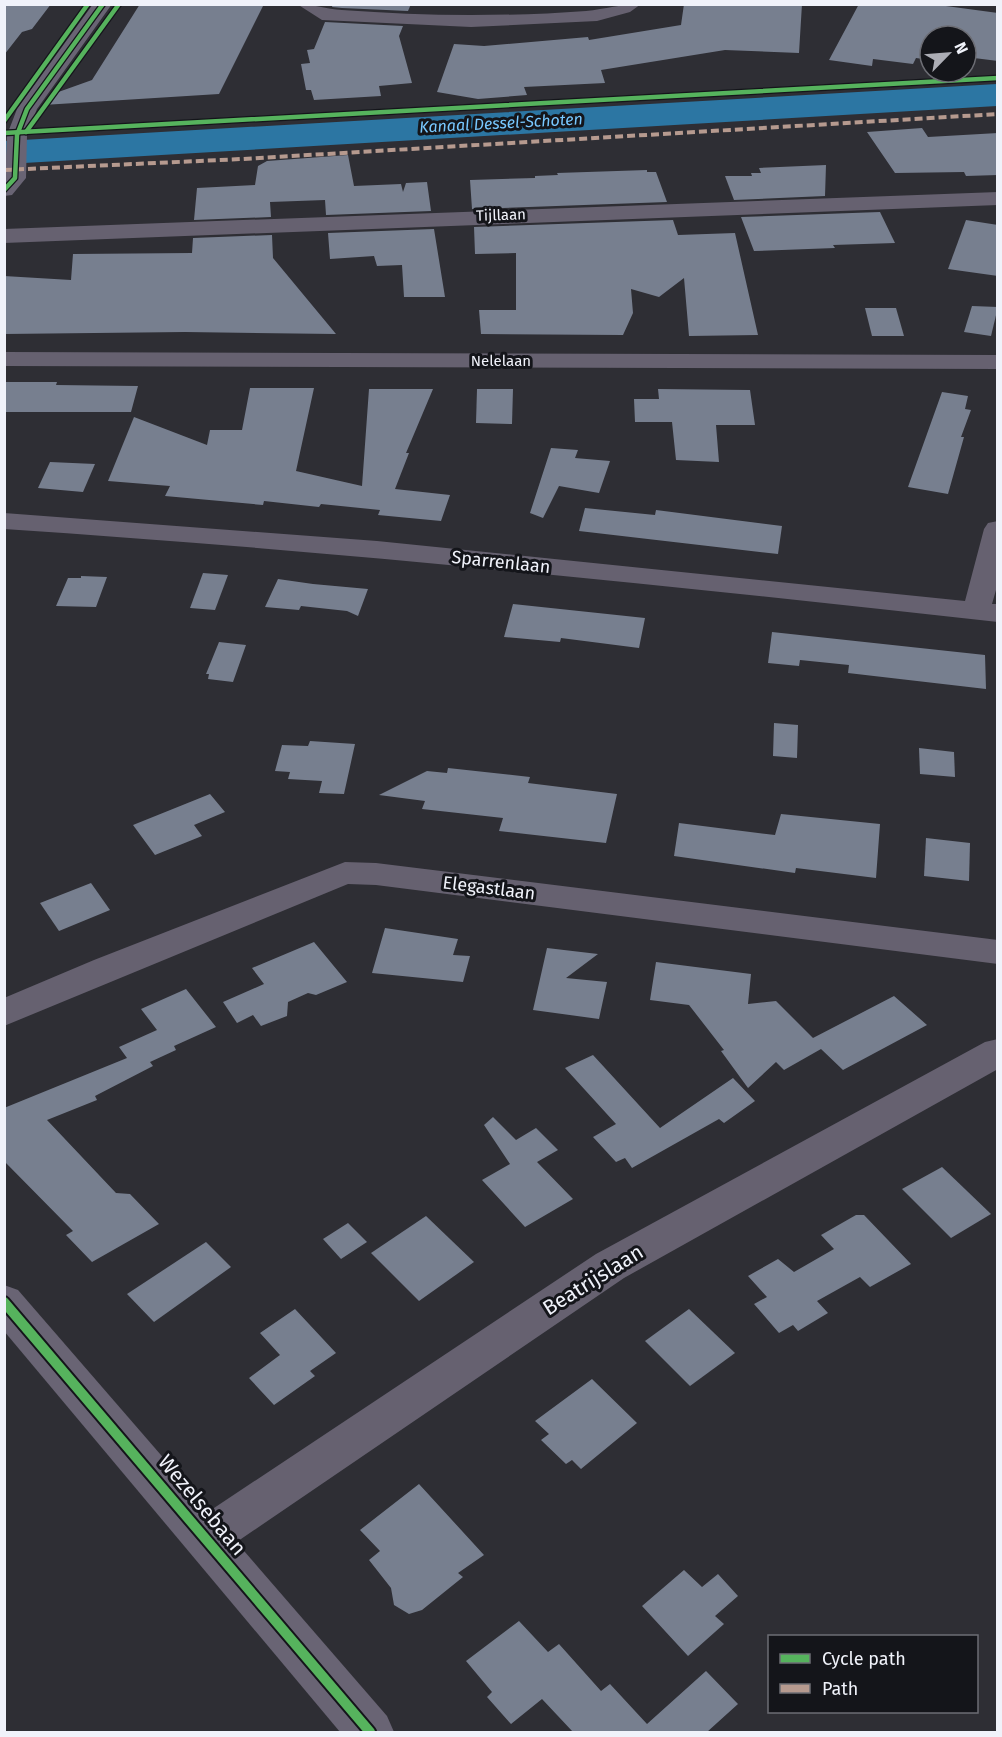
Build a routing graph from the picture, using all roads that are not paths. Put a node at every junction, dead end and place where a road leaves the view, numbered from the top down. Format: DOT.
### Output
graph roads {
  1 [pos="103,4"];
  2 [pos="306,4"];
  3 [pos="632,4"];
  4 [pos="998,78"];
  5 [pos="14,135"];
  6 [pos="4,190"];
  7 [pos="998,198"];
  8 [pos="4,236"];
  9 [pos="4,359"];
  10 [pos="998,362"];
  11 [pos="4,521"];
  12 [pos="998,529"];
  13 [pos="987,612"];
  14 [pos="998,952"];
  15 [pos="4,1013"];
  16 [pos="998,1052"];
  17 [pos="4,1302"];
  18 [pos="206,1538"];
  19 [pos="370,1732"];
  1 -- 5 [label="street"];
  2 -- 3 [label="street"];
  4 -- 5 [label="lane"];
  5 -- 6 [label="street"];
  7 -- 8 [label="street, Tijllaan"];
  9 -- 10 [label="street, Nelelaan"];
  11 -- 13 [label="street, Sparrenlaan"];
  12 -- 13 [label="street"];
  14 -- 15 [label="street, Elegastlaan"];
  16 -- 18 [label="street, Beatrijslaan"];
  17 -- 18 [label="street, Wezelsebaan"];
  18 -- 19 [label="street, Wezelsebaan"];
}
